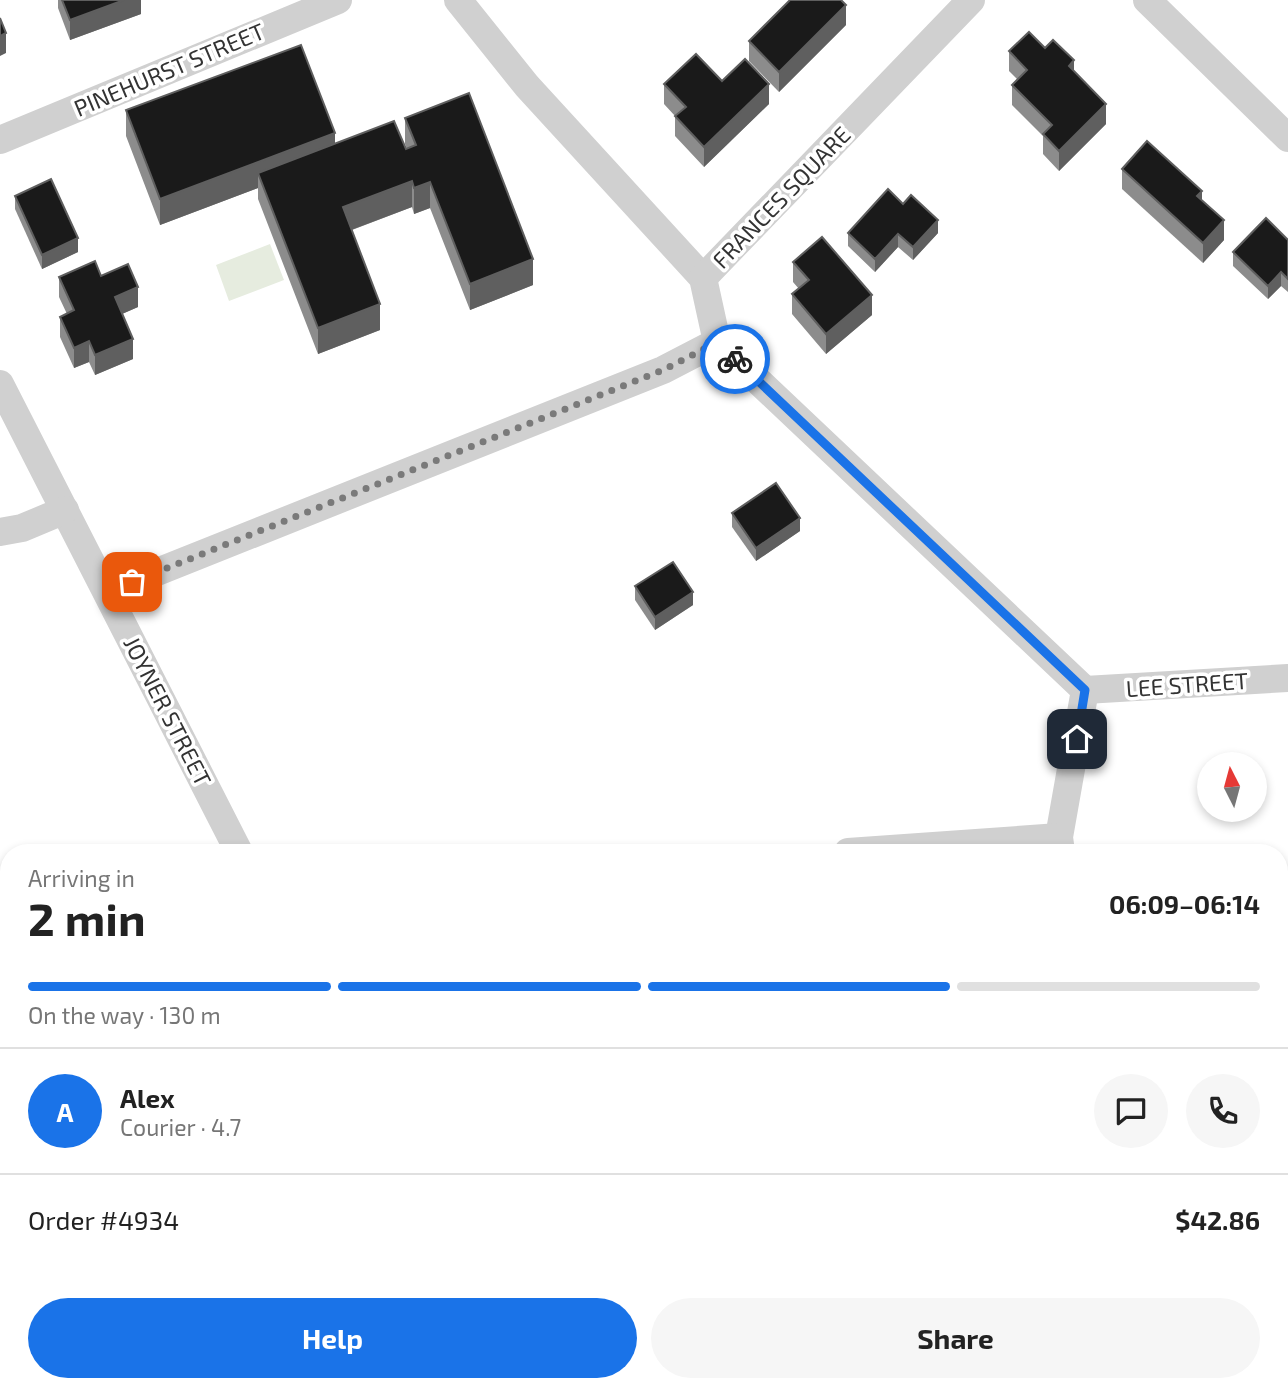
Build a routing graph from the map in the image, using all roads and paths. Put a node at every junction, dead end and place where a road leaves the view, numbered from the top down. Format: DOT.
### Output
graph roads {
  1 [pos="338,0"];
  2 [pos="458,0"];
  3 [pos="971,0"];
  4 [pos="1146,0"];
  5 [pos="1288,138"];
  6 [pos="0,139"];
  7 [pos="703,278"];
  8 [pos="718,342"];
  9 [pos="0,384"];
  10 [pos="65,510"];
  11 [pos="0,532"];
  12 [pos="107,592"];
  13 [pos="1288,678"];
  14 [pos="1085,690"];
  15 [pos="235,844"];
  16 [pos="1060,844"];
  1 -- 6 [label="street, PINEHURST STREET"];
  2 -- 7 [label="street, FRANCES SQUARE"];
  3 -- 7 [label="street, FRANCES SQUARE"];
  4 -- 5 [label="street"];
  7 -- 8 [label="street"];
  8 -- 12 [label="street"];
  8 -- 14 [label="street"];
  9 -- 10 [label="street, JOYNER STREET"];
  10 -- 11 [label="street"];
  10 -- 12 [label="street, JOYNER STREET"];
  12 -- 15 [label="street, JOYNER STREET"];
  13 -- 14 [label="street, LEE STREET"];
  14 -- 16 [label="street"];
}
